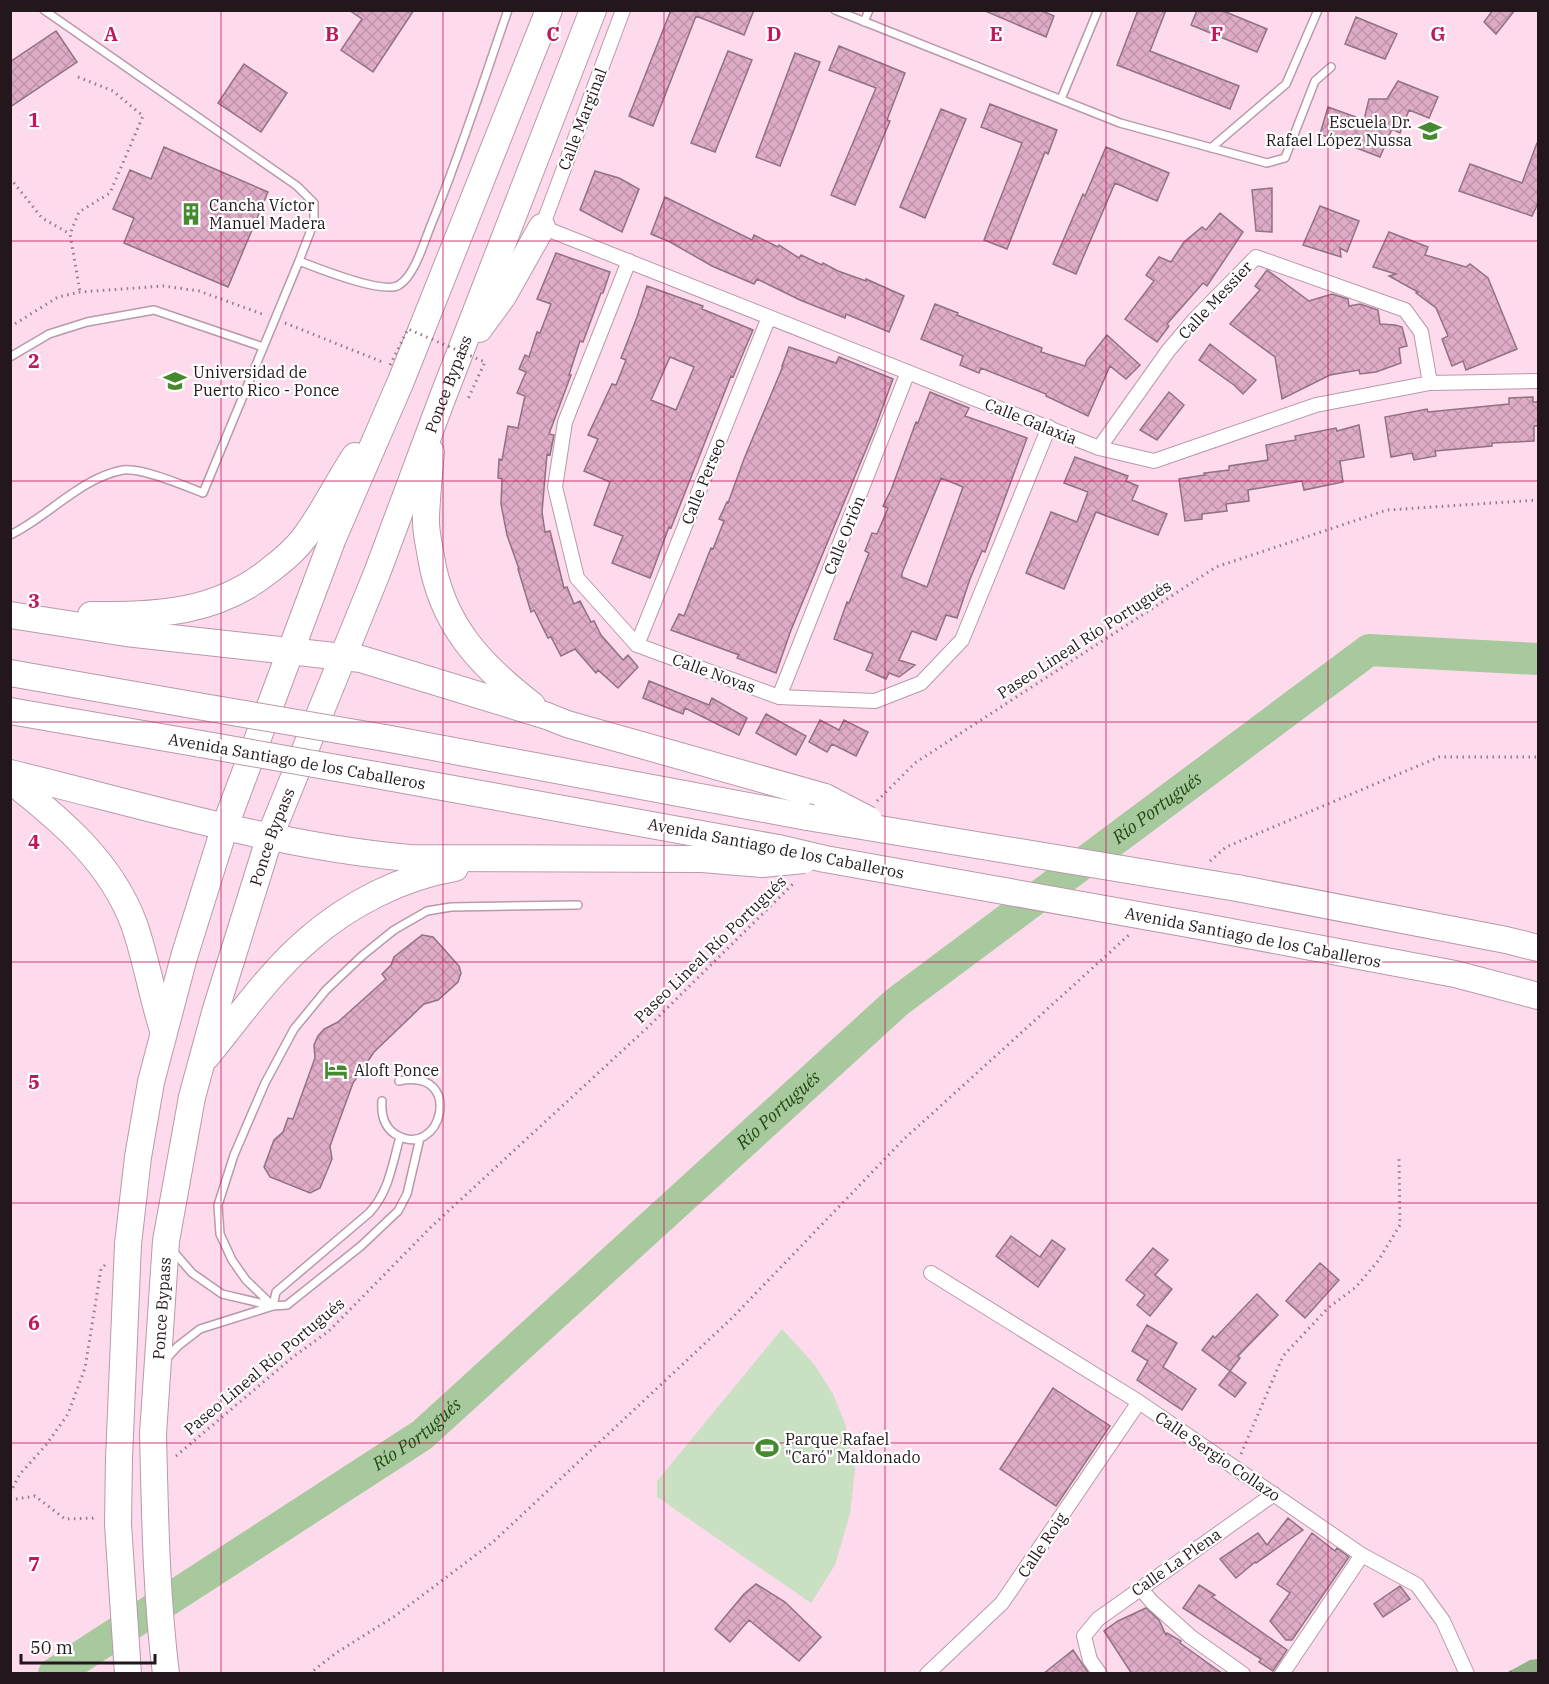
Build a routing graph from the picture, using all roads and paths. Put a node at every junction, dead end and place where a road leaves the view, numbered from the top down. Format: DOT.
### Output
graph roads {
  1 [pos="44,10"];
  2 [pos="508,10"];
  3 [pos="549,10"];
  4 [pos="593,10"];
  5 [pos="623,10"];
  6 [pos="835,10"];
  7 [pos="869,10"];
  8 [pos="1098,10"];
  9 [pos="1318,10"];
  10 [pos="864,22"];
  11 [pos="1331,68"];
  12 [pos="78,77"];
  13 [pos="1061,99"];
  14 [pos="1211,148"];
  15 [pos="10,178"];
  16 [pos="542,227"];
  17 [pos="70,234"];
  18 [pos="299,261"];
  19 [pos="628,261"];
  20 [pos="80,292"];
  21 [pos="769,317"];
  22 [pos="263,347"];
  23 [pos="462,347"];
  24 [pos="10,357"];
  25 [pos="390,365"];
  26 [pos="908,372"];
  27 [pos="1539,381"];
  28 [pos="1430,383"];
  29 [pos="392,401"];
  30 [pos="467,401"];
  31 [pos="432,424"];
  32 [pos="1049,428"];
  33 [pos="1099,448"];
  34 [pos="1539,500"];
  35 [pos="10,535"];
  36 [pos="15,616"];
  37 [pos="637,645"];
  38 [pos="290,652"];
  39 [pos="343,657"];
  40 [pos="10,673"];
  41 [pos="779,697"];
  42 [pos="10,711"];
  43 [pos="547,716"];
  44 [pos="1539,758"];
  45 [pos="10,773"];
  46 [pos="10,780"];
  47 [pos="875,804"];
  48 [pos="225,826"];
  49 [pos="894,832"];
  50 [pos="270,836"];
  51 [pos="770,856"];
  52 [pos="503,859"];
  53 [pos="1209,862"];
  54 [pos="801,876"];
  55 [pos="578,905"];
  56 [pos="1131,933"];
  57 [pos="1539,948"];
  58 [pos="1539,996"];
  59 [pos="163,1030"];
  60 [pos="201,1063"];
  61 [pos="399,1081"];
  62 [pos="382,1101"];
  63 [pos="400,1137"];
  64 [pos="420,1138"];
  65 [pos="1399,1159"];
  66 [pos="166,1240"];
  67 [pos="128,1244"];
  68 [pos="932,1273"];
  69 [pos="273,1305"];
  70 [pos="157,1370"];
  71 [pos="1139,1402"];
  72 [pos="174,1458"];
  73 [pos="1235,1467"];
  74 [pos="10,1493"];
  75 [pos="1274,1494"];
  76 [pos="10,1500"];
  77 [pos="93,1518"];
  78 [pos="1362,1555"];
  79 [pos="1140,1588"];
  80 [pos="128,1674"];
  81 [pos="166,1674"];
  82 [pos="309,1674"];
  83 [pos="927,1674"];
  84 [pos="1100,1674"];
  85 [pos="1243,1674"];
  86 [pos="1282,1674"];
  87 [pos="1467,1674"];
  1 -- 18 [label="lane"];
  2 -- 18 [label="lane"];
  3 -- 29 [label="highway"];
  4 -- 23 [label="highway, Ponce Bypass"];
  5 -- 16 [label="street, Calle Marginal"];
  6 -- 10 [label="lane"];
  7 -- 10 [label="lane"];
  8 -- 13 [label="lane"];
  9 -- 14 [label="lane"];
  10 -- 13 [label="lane"];
  11 -- 14 [label="lane"];
  12 -- 17 [label="path"];
  13 -- 14 [label="lane"];
  15 -- 17 [label="path"];
  16 -- 19 [label="street, Calle Galaxia"];
  16 -- 23 [label="highway"];
  17 -- 20 [label="path"];
  18 -- 22 [label="lane"];
  19 -- 21 [label="street, Calle Galaxia"];
  19 -- 37 [label="street, Calle Novas"];
  21 -- 26 [label="street, Calle Galaxia"];
  21 -- 37 [label="street, Calle Perseo"];
  22 -- 24 [label="lane"];
  22 -- 35 [label="lane"];
  23 -- 31 [label="highway, Ponce Bypass"];
  25 -- 30 [label="path, bridge"];
  26 -- 32 [label="street, Calle Galaxia"];
  26 -- 41 [label="street, Calle Orión"];
  27 -- 28 [label="street, Calle Galaxia"];
  28 -- 33 [label="street, Calle Galaxia"];
  28 -- 33 [label="street, Calle Messier"];
  29 -- 36 [label="highway"];
  29 -- 38 [label="highway"];
  31 -- 39 [label="highway, Ponce Bypass"];
  31 -- 43 [label="highway"];
  32 -- 33 [label="street, Calle Galaxia"];
  32 -- 41 [label="street, Calle Novas"];
  34 -- 47 [label="path, Paseo Lineal Río Portugués"];
  36 -- 38 [label="highway"];
  37 -- 41 [label="street, Calle Novas"];
  38 -- 39 [label="highway"];
  38 -- 48 [label="highway"];
  39 -- 43 [label="highway"];
  39 -- 50 [label="highway, Ponce Bypass"];
  40 -- 49 [label="highway, bridge"];
  42 -- 51 [label="highway, Avenida Santiago de los Caballeros, bridge"];
  43 -- 49 [label="highway, bridge"];
  44 -- 53 [label="path"];
  45 -- 48 [label="highway"];
  46 -- 59 [label="highway"];
  48 -- 50 [label="highway"];
  48 -- 59 [label="highway"];
  49 -- 57 [label="highway, bridge"];
  50 -- 52 [label="highway"];
  50 -- 60 [label="highway, Ponce Bypass"];
  51 -- 52 [label="highway"];
  51 -- 58 [label="highway, Avenida Santiago de los Caballeros, bridge"];
  52 -- 60 [label="highway"];
  54 -- 72 [label="path, Paseo Lineal Río Portugués"];
  55 -- 69 [label="lane"];
  56 -- 82 [label="path"];
  59 -- 67 [label="highway"];
  60 -- 66 [label="highway, Ponce Bypass"];
  61 -- 64 [label="lane"];
  62 -- 63 [label="lane"];
  63 -- 64 [label="lane"];
  63 -- 69 [label="lane"];
  64 -- 69 [label="lane"];
  65 -- 73 [label="path"];
  66 -- 69 [label="lane"];
  66 -- 70 [label="highway, Ponce Bypass"];
  67 -- 74 [label="path"];
  67 -- 80 [label="highway, bridge"];
  68 -- 71 [label="street, Calle Sergio Collazo"];
  69 -- 70 [label="lane"];
  70 -- 81 [label="highway, Ponce Bypass, bridge"];
  71 -- 73 [label="street, Calle Sergio Collazo"];
  71 -- 83 [label="street, Calle Roig"];
  73 -- 75 [label="street, Calle Sergio Collazo"];
  75 -- 78 [label="street, Calle Sergio Collazo"];
  75 -- 79 [label="street, Calle La Plena"];
  76 -- 77 [label="path"];
  78 -- 86 [label="street"];
  78 -- 87 [label="street, Calle Sergio Collazo"];
  79 -- 84 [label="street, Calle La Plena"];
  79 -- 85 [label="street"];
}
